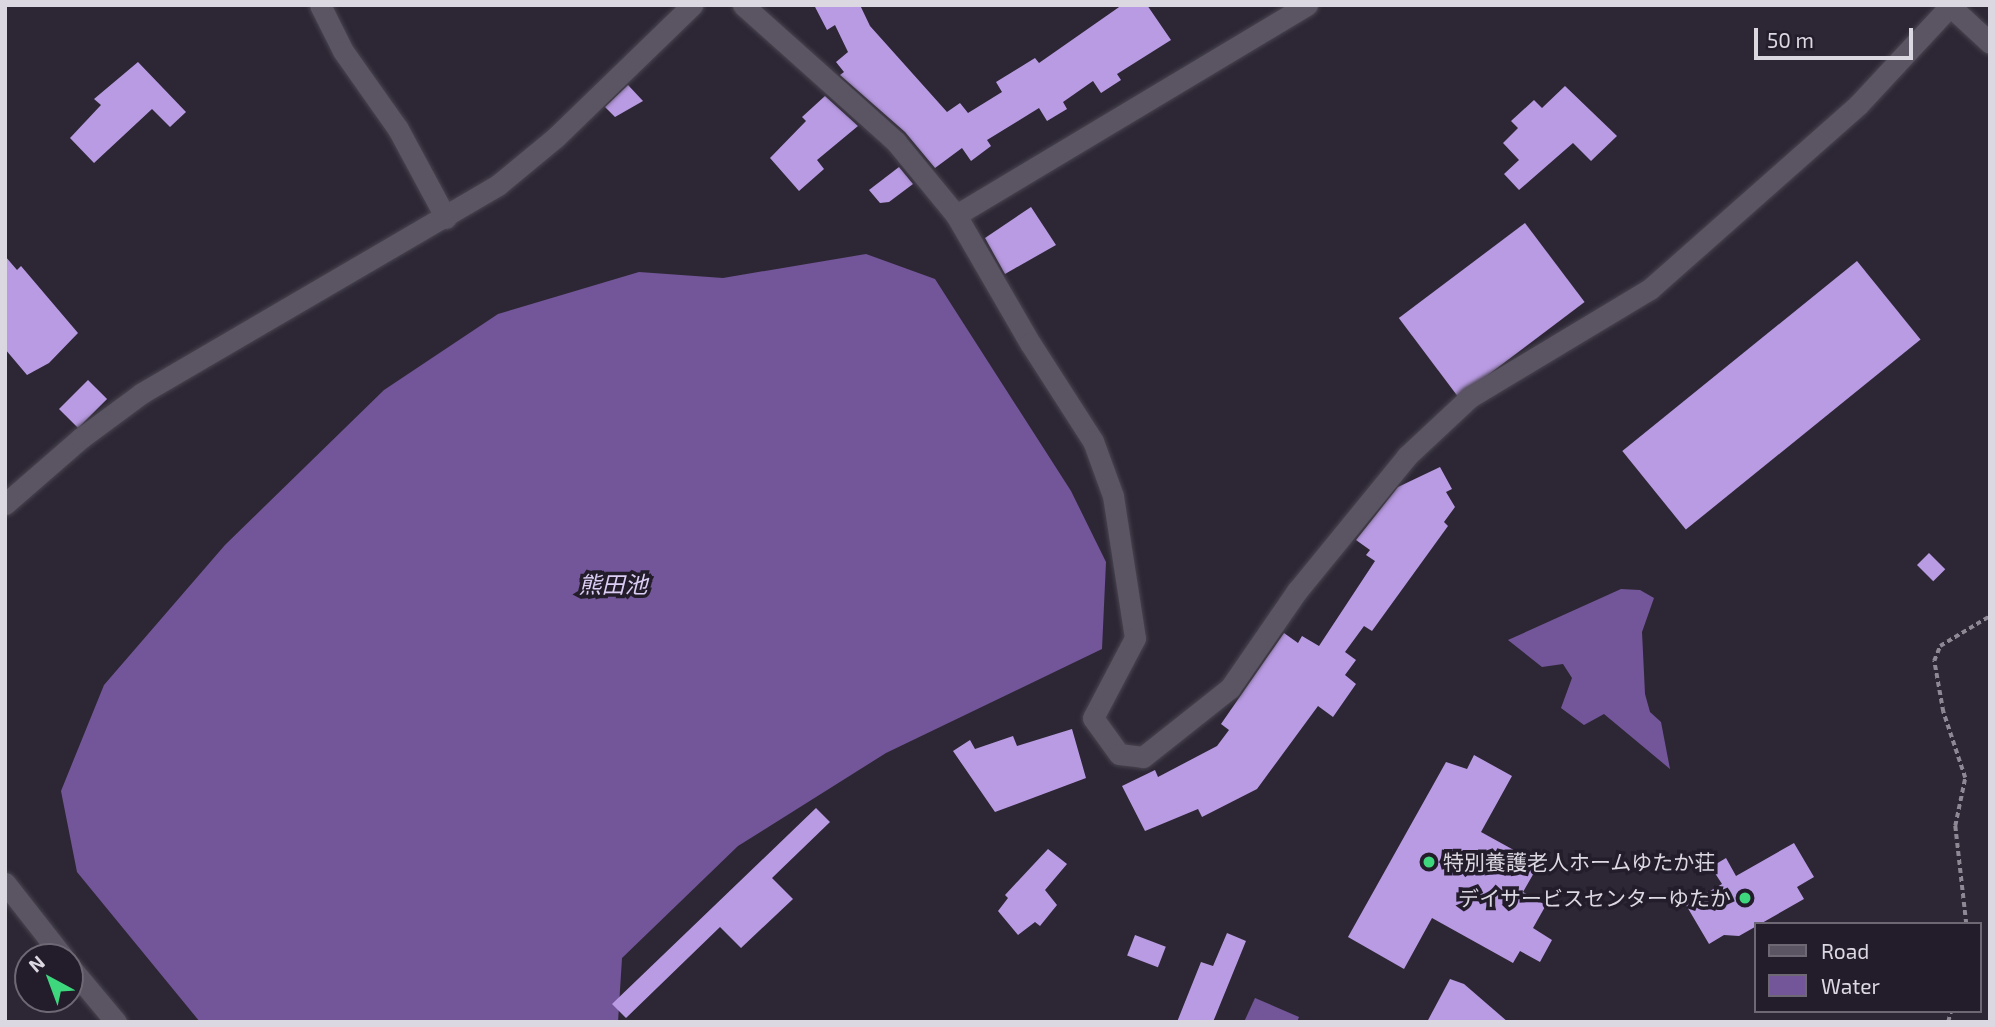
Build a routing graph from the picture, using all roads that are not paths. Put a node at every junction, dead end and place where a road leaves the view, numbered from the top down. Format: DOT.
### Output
graph roads {
  1 [pos="320,5"];
  2 [pos="692,5"];
  3 [pos="743,5"];
  4 [pos="1307,5"];
  5 [pos="1949,5"];
  6 [pos="1990,43"];
  7 [pos="956,215"];
  8 [pos="446,218"];
  9 [pos="5,504"];
  10 [pos="5,883"];
  11 [pos="52,943"];
  12 [pos="84,984"];
  13 [pos="116,1022"];
  1 -- 8 [label="street"];
  2 -- 8 [label="street"];
  3 -- 7 [label="street"];
  4 -- 7 [label="street"];
  5 -- 6 [label="street"];
  5 -- 7 [label="street"];
  8 -- 9 [label="street"];
  10 -- 11 [label="street"];
  12 -- 13 [label="street"];
}
